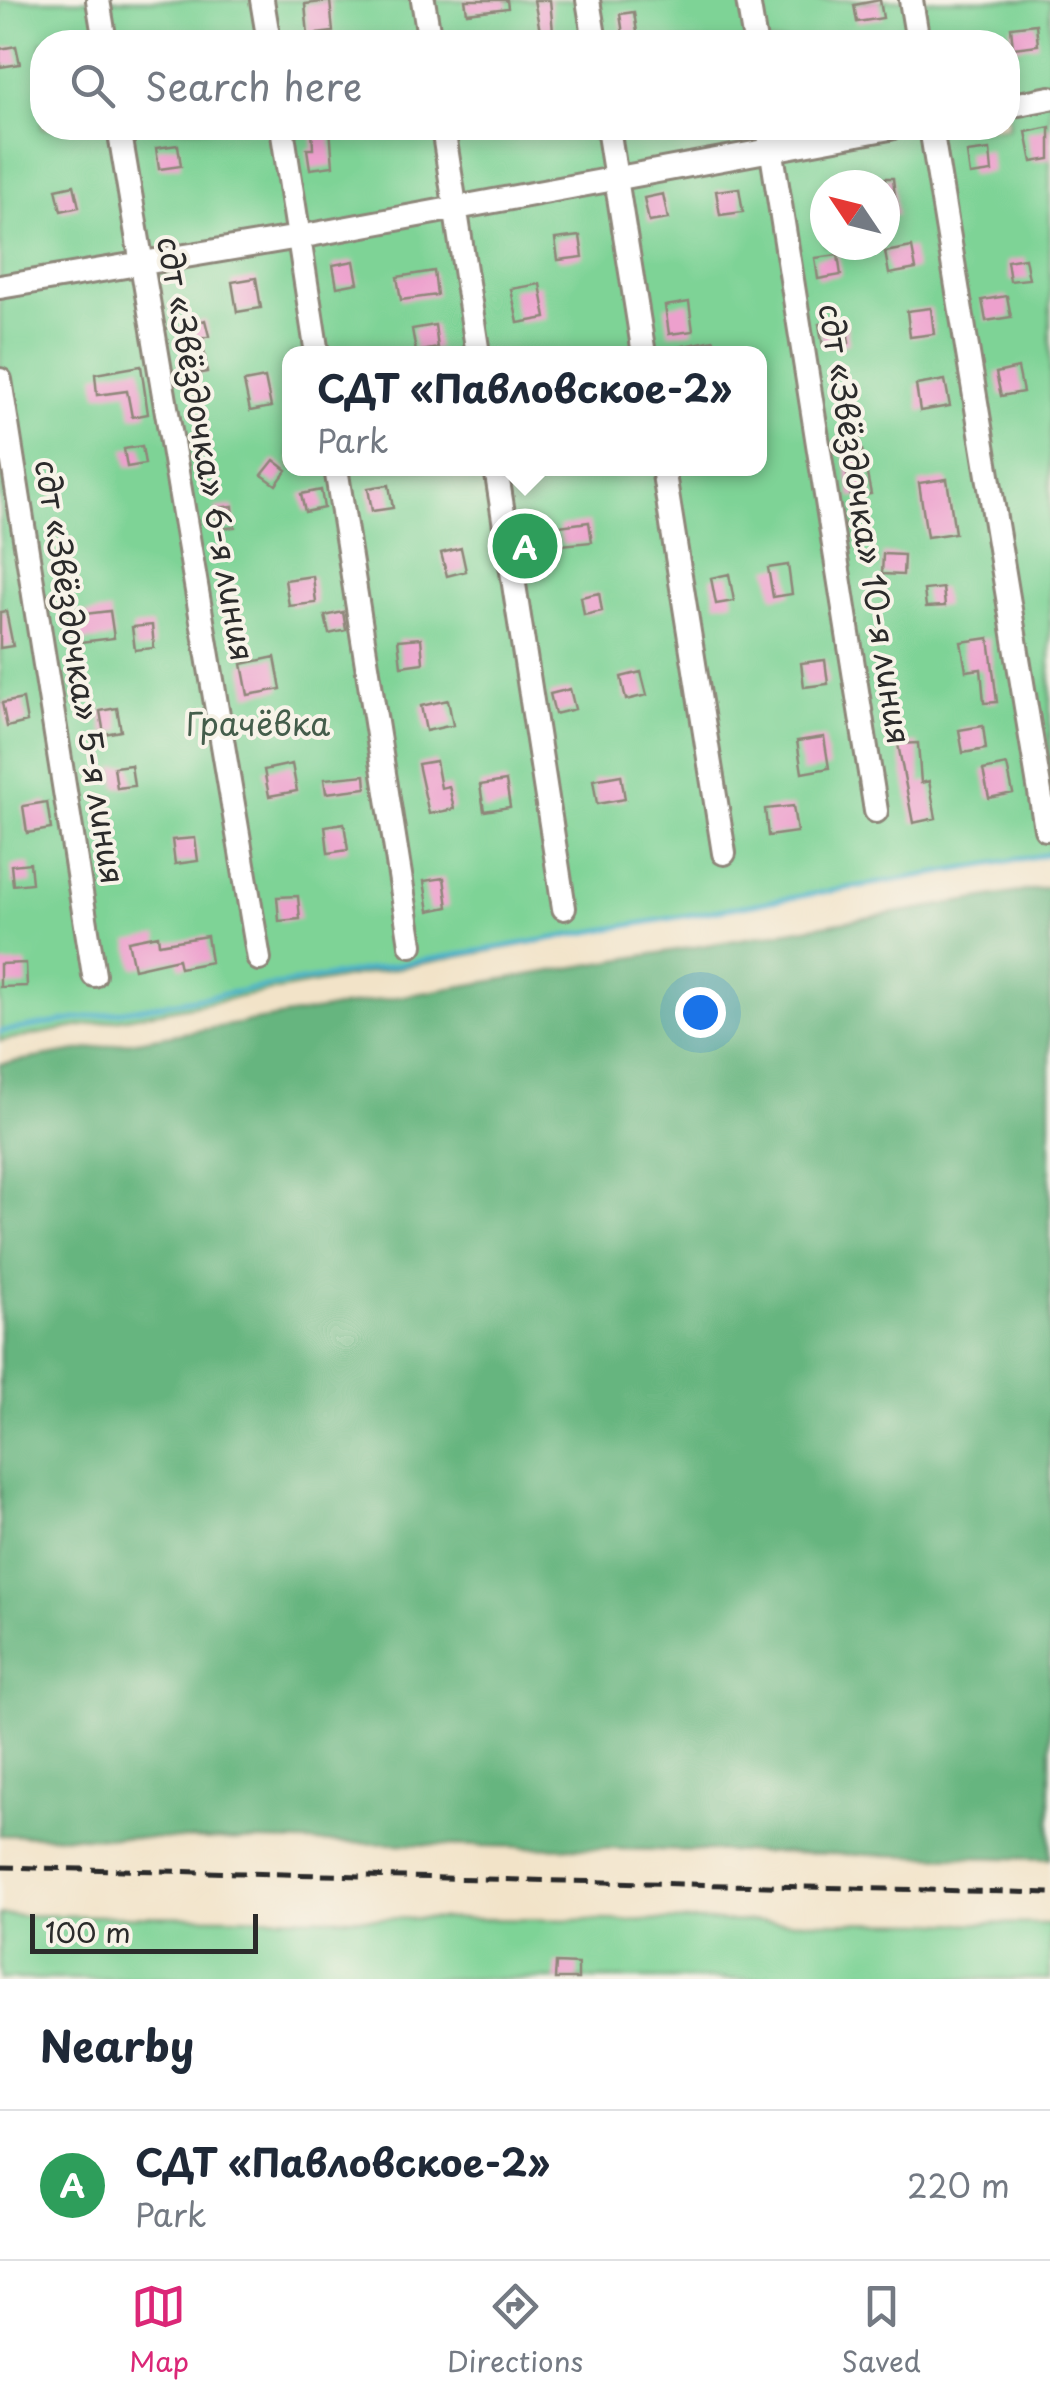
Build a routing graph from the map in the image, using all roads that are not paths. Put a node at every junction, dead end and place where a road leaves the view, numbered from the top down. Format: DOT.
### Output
graph roads {
  1 [pos="98,0"];
  2 [pos="262,0"];
  3 [pos="424,0"];
  4 [pos="588,0"];
  5 [pos="748,0"];
  6 [pos="911,0"];
  7 [pos="103,30"];
  8 [pos="267,30"];
  9 [pos="428,30"];
  10 [pos="593,30"];
  11 [pos="753,30"];
  12 [pos="916,30"];
  13 [pos="1050,98"];
  14 [pos="1020,104"];
  15 [pos="121,140"];
  16 [pos="284,140"];
  17 [pos="445,140"];
  18 [pos="610,140"];
  19 [pos="766,140"];
  20 [pos="770,140"];
  21 [pos="934,140"];
  22 [pos="616,177"];
  23 [pos="455,208"];
  24 [pos="299,237"];
  25 [pos="140,264"];
  26 [pos="0,288"];
  27 [pos="316,346"];
  28 [pos="477,346"];
  29 [pos="643,346"];
  30 [pos="0,380"];
  31 [pos="337,476"];
  32 [pos="497,476"];
  33 [pos="664,476"];
  34 [pos="876,812"];
  35 [pos="1046,829"];
  36 [pos="724,853"];
  37 [pos="564,908"];
  38 [pos="412,945"];
  39 [pos="258,959"];
  40 [pos="94,975"];
  1 -- 7 [label="street"];
  2 -- 8 [label="street"];
  3 -- 9 [label="street"];
  4 -- 10 [label="street"];
  5 -- 11 [label="street"];
  6 -- 12 [label="street"];
  13 -- 14 [label="street"];
  15 -- 25 [label="street, сдт «Звёздочка» 6-я линия"];
  16 -- 24 [label="street"];
  17 -- 23 [label="street"];
  18 -- 22 [label="street"];
  19 -- 22 [label="street"];
  20 -- 34 [label="street, сдт «Звёздочка» 10-я линия"];
  21 -- 35 [label="street"];
  22 -- 23 [label="street"];
  22 -- 29 [label="street"];
  23 -- 24 [label="street"];
  23 -- 28 [label="street"];
  24 -- 25 [label="street"];
  24 -- 27 [label="street"];
  25 -- 26 [label="street"];
  25 -- 39 [label="street, сдт «Звёздочка» 6-я линия"];
  30 -- 40 [label="street, сдт «Звёздочка» 5-я линия"];
  31 -- 38 [label="street"];
  32 -- 37 [label="street"];
  33 -- 36 [label="street"];
}
